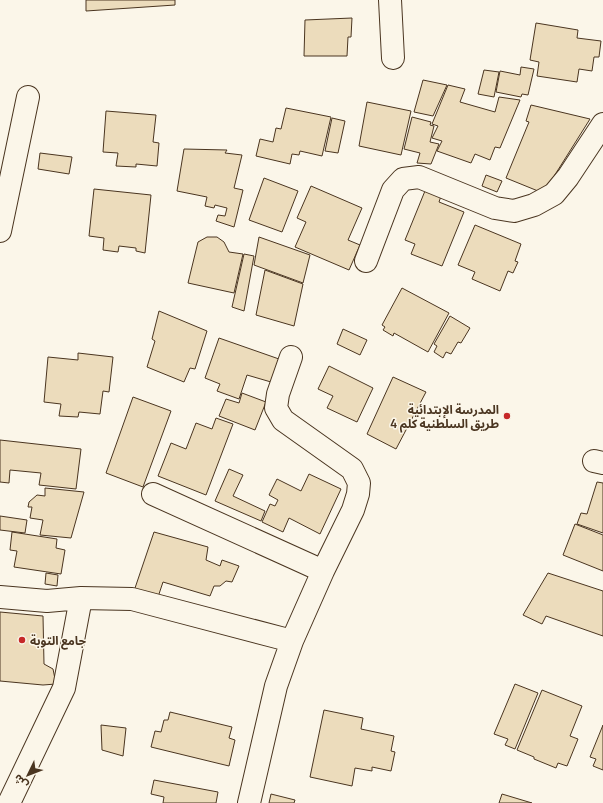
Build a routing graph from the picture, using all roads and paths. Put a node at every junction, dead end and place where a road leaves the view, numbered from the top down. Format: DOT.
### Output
graph roads {
  1 [pos="390,0"];
  2 [pos="393,58"];
  3 [pos="28,98"];
  4 [pos="603,124"];
  5 [pos="0,231"];
  6 [pos="366,261"];
  7 [pos="291,357"];
  8 [pos="153,494"];
  9 [pos="323,571"];
  10 [pos="0,597"];
  11 [pos="81,598"];
  12 [pos="292,641"];
  13 [pos="9,803"];
  14 [pos="249,803"];
  1 -- 2 [label="street"];
  3 -- 5 [label="street"];
  4 -- 6 [label="street"];
  7 -- 9 [label="street"];
  8 -- 9 [label="street"];
  9 -- 12 [label="street"];
  10 -- 11 [label="street"];
  11 -- 12 [label="street"];
  11 -- 13 [label="street"];
  12 -- 14 [label="street"];
}
